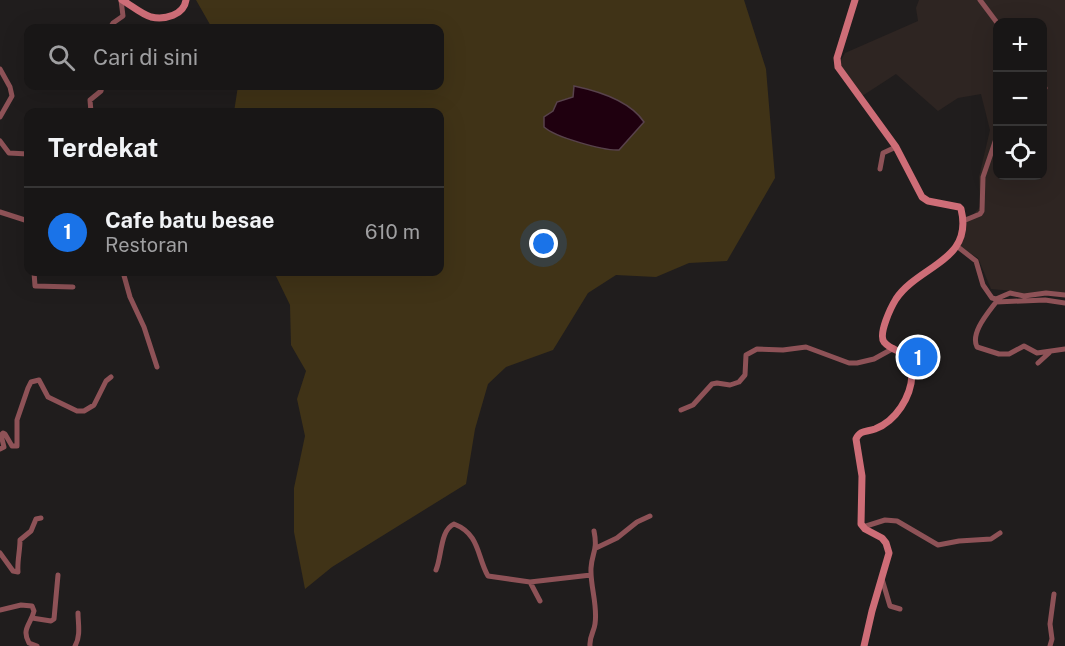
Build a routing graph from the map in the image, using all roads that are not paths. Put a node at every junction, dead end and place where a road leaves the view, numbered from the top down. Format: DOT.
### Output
graph roads {
  1 [pos="122,0"];
  2 [pos="186,0"];
  3 [pos="855,0"];
  4 [pos="980,0"];
  5 [pos="994,18"];
  6 [pos="112,24"];
  7 [pos="0,69"];
  8 [pos="101,90"];
  9 [pos="91,108"];
  10 [pos="0,117"];
  11 [pos="0,141"];
  12 [pos="896,147"];
  13 [pos="993,148"];
  14 [pos="24,154"];
  15 [pos="880,169"];
  16 [pos="0,212"];
  17 [pos="24,220"];
  18 [pos="963,221"];
  19 [pos="958,247"];
  20 [pos="34,276"];
  21 [pos="124,276"];
  22 [pos="73,287"];
  23 [pos="1065,295"];
  24 [pos="996,300"];
  25 [pos="1065,303"];
  26 [pos="894,348"];
  27 [pos="1065,349"];
  28 [pos="1051,352"];
  29 [pos="1038,363"];
  30 [pos="157,367"];
  31 [pos="111,377"];
  32 [pos="681,410"];
  33 [pos="0,449"];
  34 [pos="650,516"];
  35 [pos="41,518"];
  36 [pos="863,527"];
  37 [pos="594,531"];
  38 [pos="1000,533"];
  39 [pos="596,548"];
  40 [pos="0,553"];
  41 [pos="436,570"];
  42 [pos="58,575"];
  43 [pos="591,575"];
  44 [pos="882,579"];
  45 [pos="530,582"];
  46 [pos="1054,594"];
  47 [pos="540,601"];
  48 [pos="900,609"];
  49 [pos="0,610"];
  50 [pos="78,613"];
  51 [pos="32,618"];
  52 [pos="37,646"];
  53 [pos="75,646"];
  54 [pos="590,646"];
  55 [pos="864,646"];
  56 [pos="1050,646"];
  1 -- 2 [label="street"];
  1 -- 6 [label="street"];
  3 -- 12 [label="street"];
  4 -- 5 [label="street"];
  7 -- 10 [label="street"];
  8 -- 9 [label="street"];
  11 -- 14 [label="street"];
  12 -- 15 [label="street"];
  12 -- 18 [label="street"];
  13 -- 18 [label="street"];
  16 -- 17 [label="street"];
  18 -- 19 [label="street"];
  19 -- 24 [label="street"];
  19 -- 26 [label="street"];
  20 -- 22 [label="street"];
  21 -- 30 [label="street"];
  23 -- 24 [label="street"];
  24 -- 25 [label="street"];
  24 -- 28 [label="street"];
  26 -- 32 [label="street"];
  26 -- 36 [label="street"];
  27 -- 28 [label="street"];
  28 -- 29 [label="street"];
  31 -- 33 [label="street"];
  34 -- 39 [label="street"];
  35 -- 40 [label="street"];
  36 -- 38 [label="street"];
  36 -- 44 [label="street"];
  37 -- 39 [label="street"];
  39 -- 43 [label="street"];
  41 -- 45 [label="street"];
  42 -- 51 [label="street"];
  43 -- 45 [label="street"];
  43 -- 54 [label="street"];
  44 -- 48 [label="street"];
  44 -- 55 [label="street"];
  45 -- 47 [label="street"];
  46 -- 56 [label="street"];
  49 -- 51 [label="street"];
  50 -- 53 [label="street"];
  51 -- 52 [label="street"];
}
